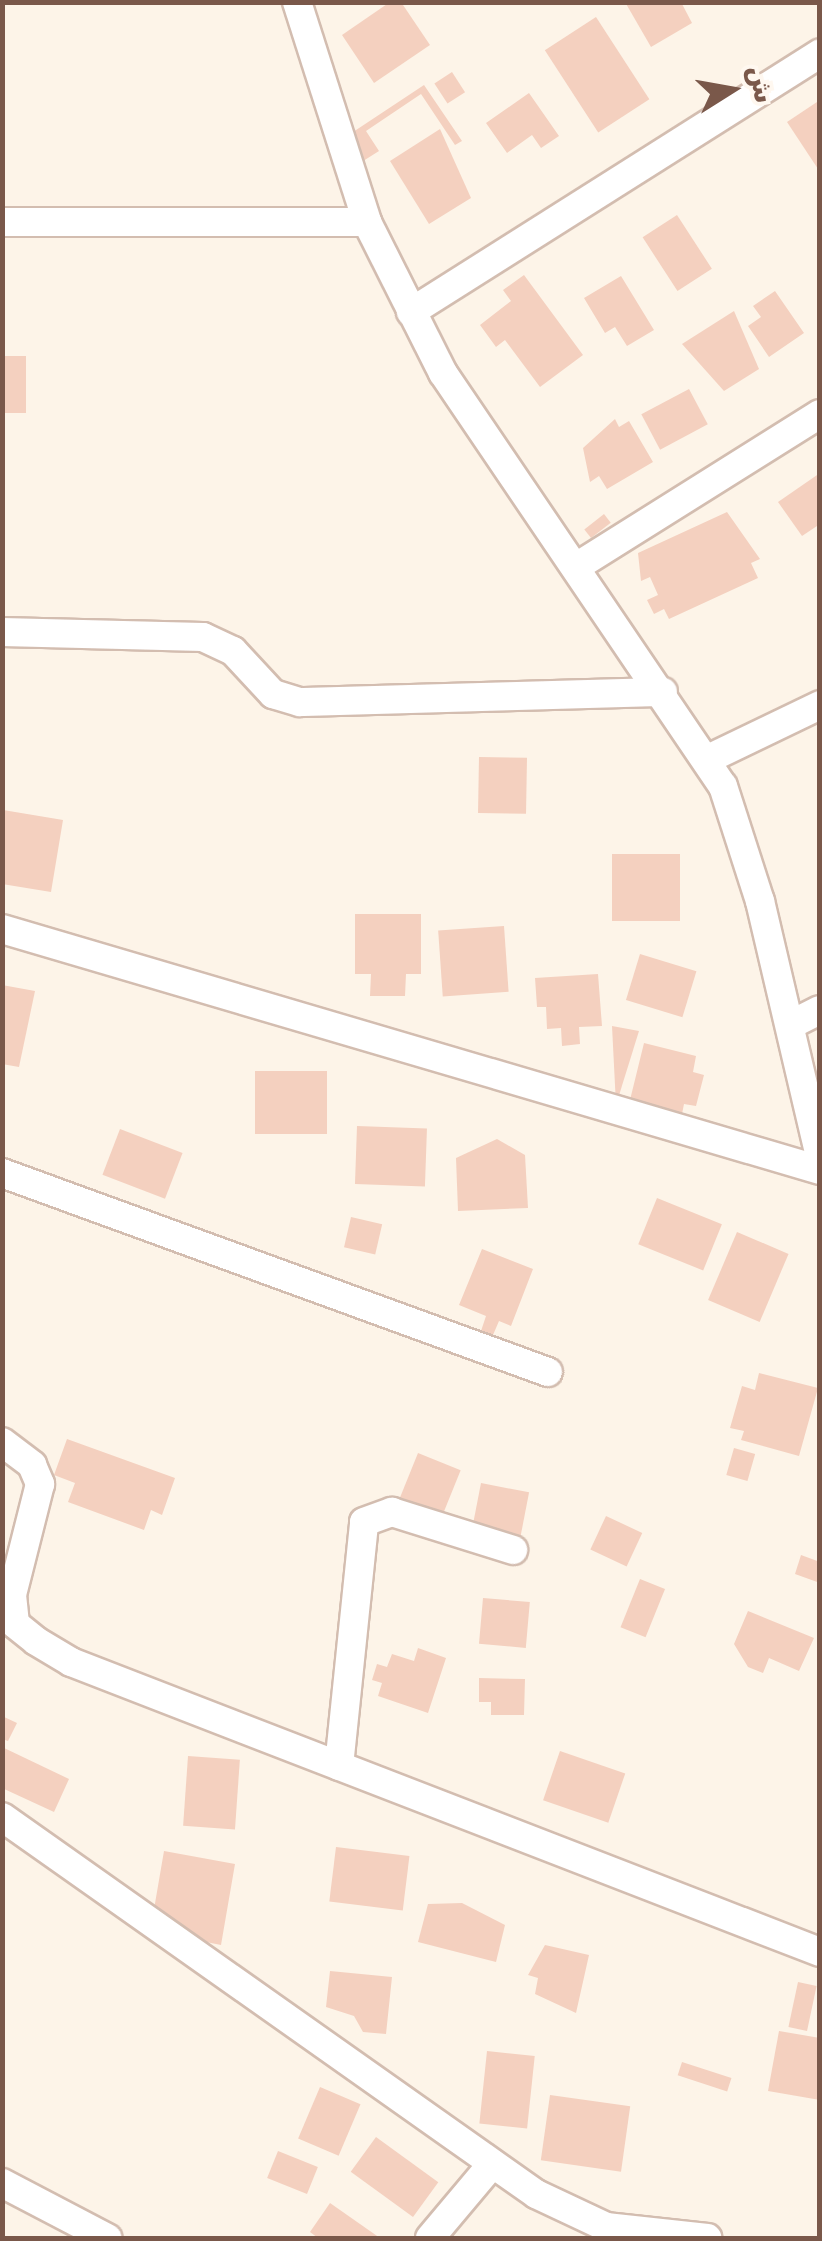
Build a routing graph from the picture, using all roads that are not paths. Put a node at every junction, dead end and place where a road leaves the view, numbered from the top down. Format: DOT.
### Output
graph roads {
  1 [pos="297,2"];
  2 [pos="820,53"];
  3 [pos="2,222"];
  4 [pos="367,222"];
  5 [pos="411,312"];
  6 [pos="820,414"];
  7 [pos="576,567"];
  8 [pos="2,632"];
  9 [pos="664,692"];
  10 [pos="820,705"];
  11 [pos="710,758"];
  12 [pos="2,929"];
  13 [pos="820,1010"];
  14 [pos="792,1024"];
  15 [pos="820,1156"];
  16 [pos="820,1170"];
  17 [pos="2,1173"];
  18 [pos="548,1372"];
  19 [pos="2,1442"];
  20 [pos="512,1550"];
  21 [pos="339,1766"];
  22 [pos="2,1818"];
  23 [pos="820,1952"];
  24 [pos="492,2164"];
  25 [pos="2,2183"];
  26 [pos="634,2234"];
  27 [pos="107,2238"];
  28 [pos="430,2238"];
  29 [pos="706,2238"];
  1 -- 4 [label="street"];
  2 -- 5 [label="street"];
  3 -- 4 [label="street"];
  4 -- 5 [label="street"];
  5 -- 7 [label="street"];
  6 -- 7 [label="street"];
  7 -- 9 [label="street"];
  8 -- 9 [label="street"];
  9 -- 11 [label="street"];
  10 -- 11 [label="street"];
  11 -- 14 [label="street"];
  12 -- 16 [label="street"];
  13 -- 14 [label="street"];
  14 -- 15 [label="street"];
  17 -- 18 [label="street"];
  19 -- 21 [label="street"];
  20 -- 21 [label="street"];
  21 -- 23 [label="street"];
  22 -- 24 [label="street"];
  24 -- 26 [label="street"];
  24 -- 28 [label="street"];
  25 -- 27 [label="street"];
  26 -- 29 [label="street"];
}
